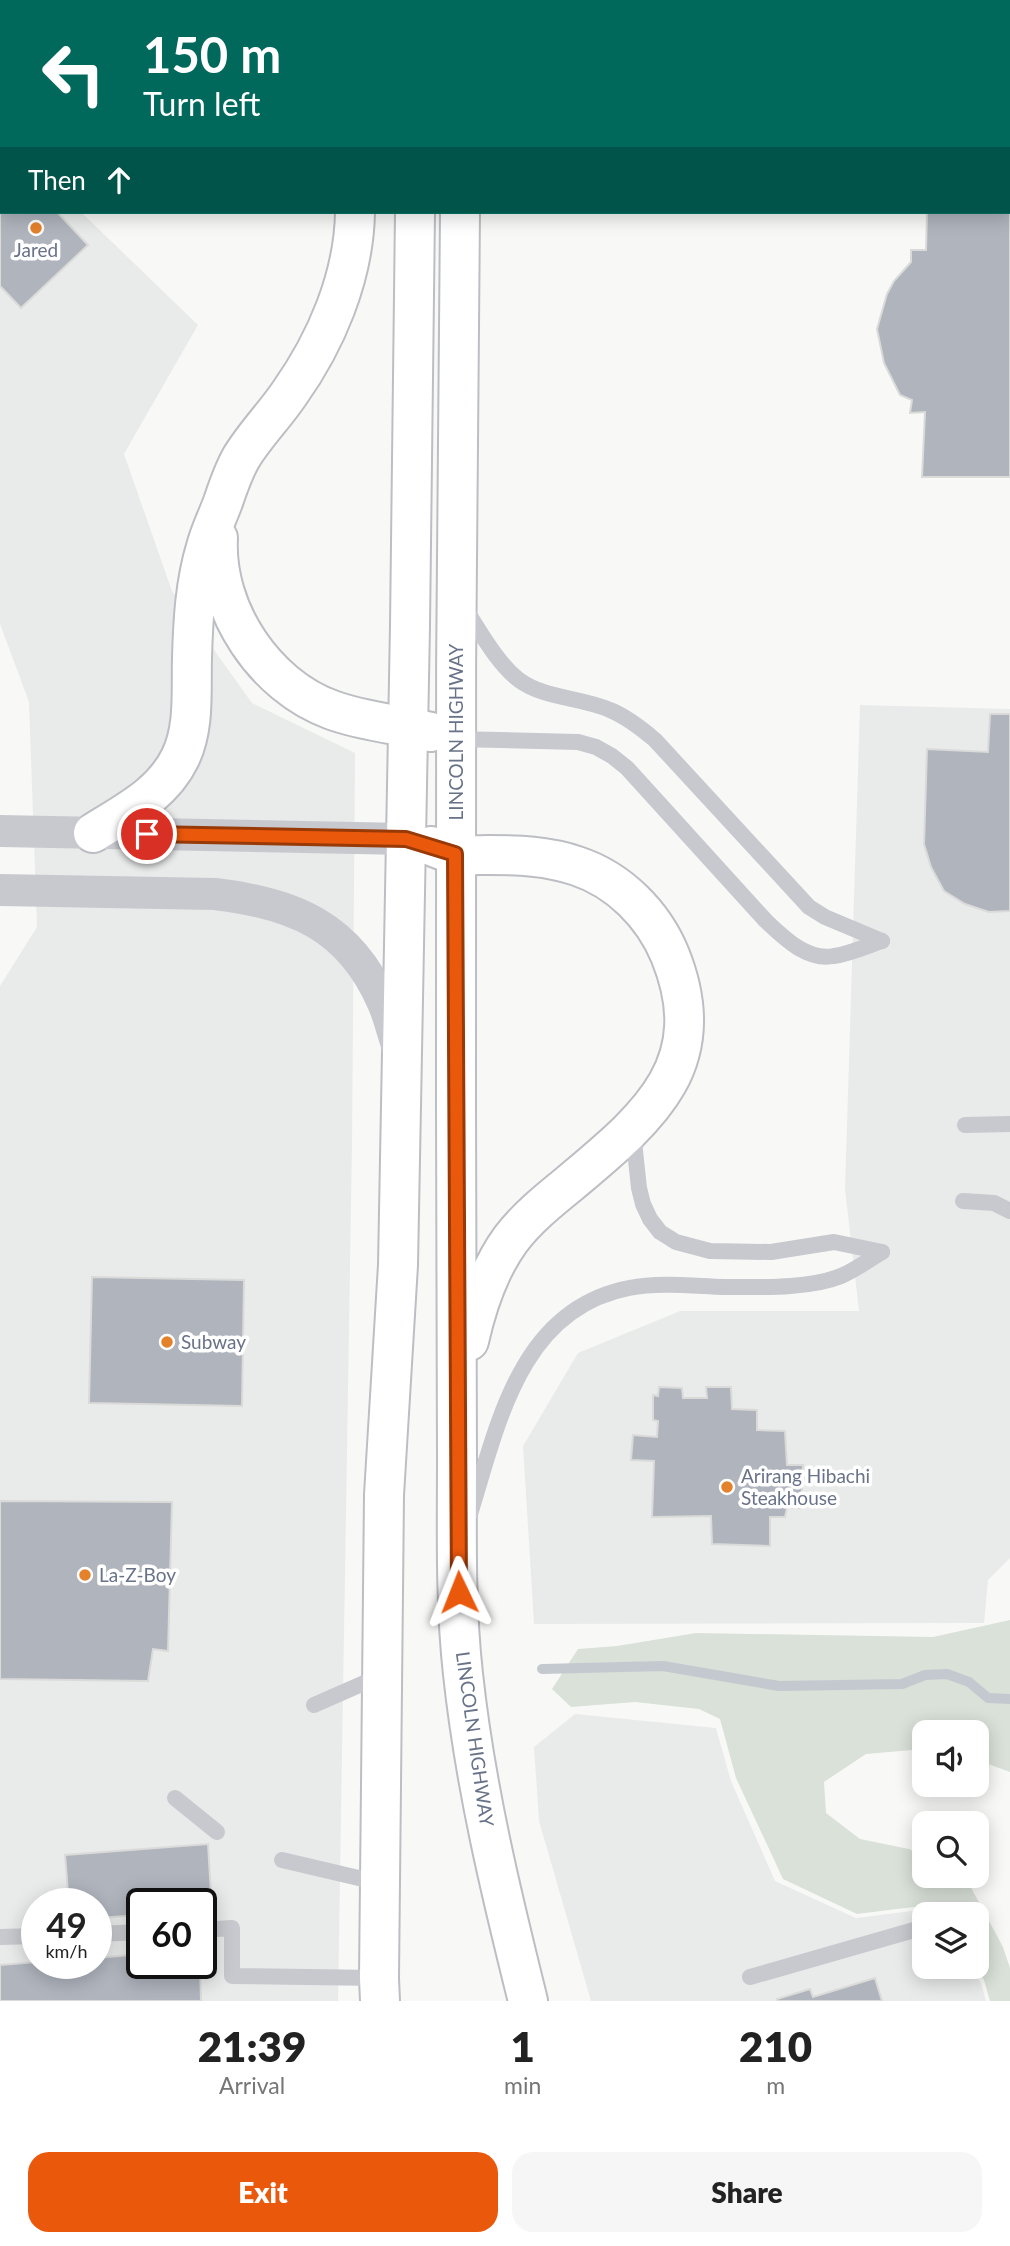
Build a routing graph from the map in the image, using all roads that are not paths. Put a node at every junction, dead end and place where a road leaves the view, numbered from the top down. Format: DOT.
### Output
graph roads {
  1 [pos="355,214"];
  2 [pos="415,214"];
  3 [pos="460,214"];
  4 [pos="223,502"];
  5 [pos="456,596"];
  6 [pos="408,726"];
  7 [pos="456,738"];
  8 [pos="0,831"];
  9 [pos="93,833"];
  10 [pos="406,839"];
  11 [pos="455,854"];
  12 [pos="0,890"];
  13 [pos="402,1060"];
  14 [pos="1010,1124"];
  15 [pos="965,1125"];
  16 [pos="633,1129"];
  17 [pos="1010,1196"];
  18 [pos="964,1202"];
  19 [pos="994,1203"];
  20 [pos="1010,1211"];
  21 [pos="456,1398"];
  22 [pos="458,1553"];
  23 [pos="382,1675"];
  24 [pos="314,1704"];
  25 [pos="175,1798"];
  26 [pos="217,1832"];
  27 [pos="282,1860"];
  28 [pos="380,1883"];
  29 [pos="217,1929"];
  30 [pos="912,1931"];
  31 [pos="21,1936"];
  32 [pos="0,1937"];
  33 [pos="750,1977"];
  34 [pos="379,1993"];
  35 [pos="528,2001"];
  1 -- 4 [label="main road"];
  2 -- 6 [label="main road"];
  3 -- 5 [label="main road, LINCOLN HIGHWAY"];
  4 -- 6 [label="main road"];
  4 -- 9 [label="main road"];
  5 -- 7 [label="main road, LINCOLN HIGHWAY"];
  5 -- 7 [label="lane"];
  6 -- 7 [label="main road"];
  6 -- 10 [label="main road"];
  7 -- 11 [label="main road, LINCOLN HIGHWAY"];
  8 -- 9 [label="street"];
  9 -- 10 [label="street"];
  10 -- 11 [label="main road"];
  10 -- 13 [label="main road"];
  11 -- 16 [label="main road"];
  11 -- 21 [label="main road, LINCOLN HIGHWAY"];
  12 -- 13 [label="street"];
  13 -- 23 [label="main road"];
  14 -- 15 [label="lane"];
  16 -- 21 [label="main road"];
  16 -- 22 [label="lane"];
  17 -- 19 [label="lane"];
  18 -- 19 [label="lane"];
  19 -- 20 [label="lane"];
  21 -- 22 [label="main road, LINCOLN HIGHWAY"];
  22 -- 35 [label="main road, LINCOLN HIGHWAY"];
  23 -- 24 [label="lane"];
  23 -- 28 [label="main road"];
  25 -- 26 [label="lane"];
  27 -- 28 [label="lane"];
  28 -- 34 [label="main road"];
  29 -- 34 [label="lane"];
  30 -- 33 [label="lane"];
  31 -- 32 [label="lane"];
}
